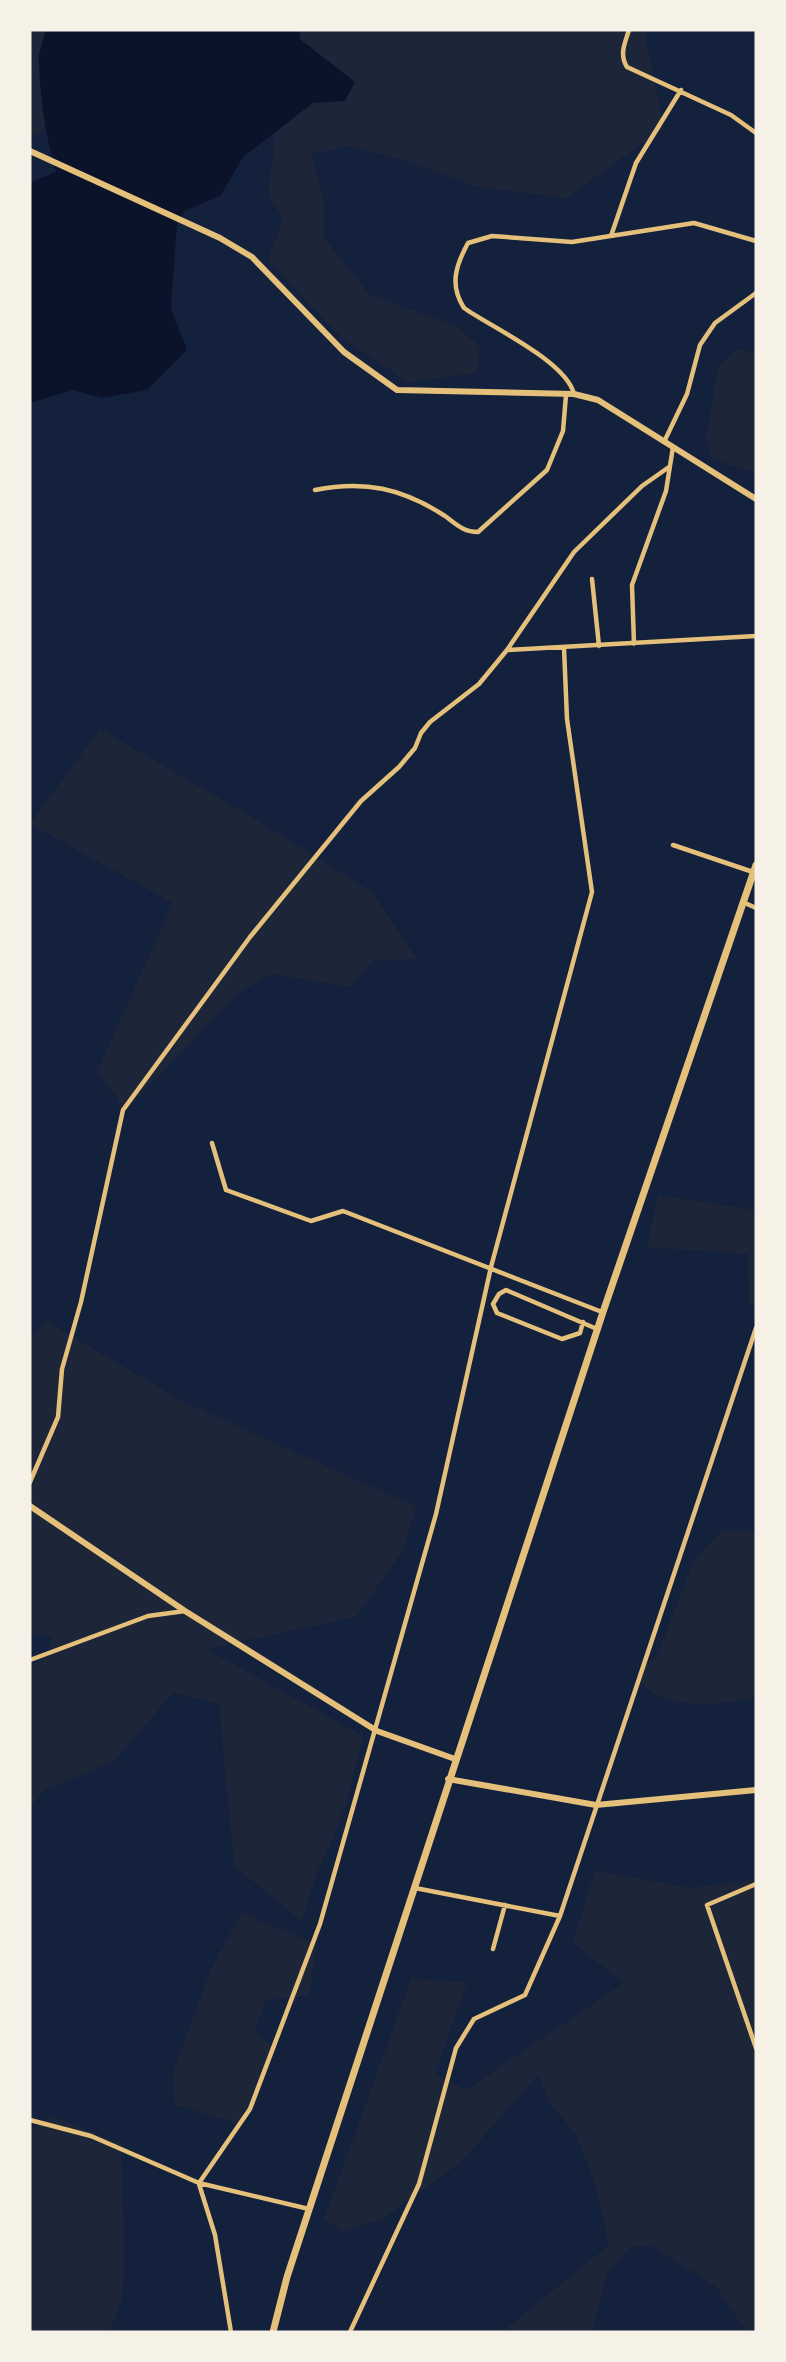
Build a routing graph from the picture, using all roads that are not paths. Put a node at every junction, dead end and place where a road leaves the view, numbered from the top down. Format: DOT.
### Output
graph roads {
  1 [pos="629,30"];
  2 [pos="681,90"];
  3 [pos="756,133"];
  4 [pos="30,151"];
  5 [pos="611,236"];
  6 [pos="756,241"];
  7 [pos="756,293"];
  8 [pos="566,394"];
  9 [pos="574,394"];
  10 [pos="664,442"];
  11 [pos="673,447"];
  12 [pos="669,467"];
  13 [pos="315,490"];
  14 [pos="756,499"];
  15 [pos="592,579"];
  16 [pos="756,636"];
  17 [pos="634,644"];
  18 [pos="599,646"];
  19 [pos="564,648"];
  20 [pos="507,650"];
  21 [pos="673,845"];
  22 [pos="755,869"];
  23 [pos="745,903"];
  24 [pos="756,908"];
  25 [pos="212,1143"];
  26 [pos="491,1267"];
  27 [pos="603,1312"];
  28 [pos="583,1322"];
  29 [pos="756,1328"];
  30 [pos="597,1329"];
  31 [pos="30,1482"];
  32 [pos="31,1507"];
  33 [pos="30,1516"];
  34 [pos="185,1611"];
  35 [pos="30,1660"];
  36 [pos="377,1731"];
  37 [pos="454,1759"];
  38 [pos="448,1779"];
  39 [pos="756,1790"];
  40 [pos="596,1805"];
  41 [pos="756,1884"];
  42 [pos="415,1888"];
  43 [pos="505,1906"];
  44 [pos="560,1916"];
  45 [pos="493,1949"];
  46 [pos="756,2048"];
  47 [pos="30,2120"];
  48 [pos="198,2183"];
  49 [pos="309,2209"];
  50 [pos="231,2332"];
  51 [pos="273,2332"];
  52 [pos="350,2332"];
  1 -- 2 [label="street"];
  2 -- 3 [label="street"];
  2 -- 5 [label="street"];
  4 -- 8 [label="street"];
  5 -- 6 [label="street"];
  5 -- 9 [label="street"];
  7 -- 10 [label="street"];
  8 -- 9 [label="street"];
  8 -- 13 [label="street"];
  9 -- 10 [label="street"];
  10 -- 11 [label="street"];
  11 -- 12 [label="street"];
  11 -- 14 [label="street"];
  12 -- 17 [label="street"];
  12 -- 20 [label="street"];
  15 -- 18 [label="street"];
  16 -- 17 [label="street"];
  17 -- 18 [label="street"];
  18 -- 19 [label="street"];
  19 -- 20 [label="street"];
  19 -- 26 [label="street"];
  20 -- 31 [label="street"];
  21 -- 22 [label="street"];
  22 -- 23 [label="main road"];
  23 -- 24 [label="street"];
  23 -- 27 [label="main road"];
  25 -- 26 [label="street"];
  26 -- 27 [label="street"];
  26 -- 36 [label="street"];
  27 -- 30 [label="main road"];
  28 -- 28 [label="street"];
  28 -- 30 [label="street"];
  29 -- 40 [label="street"];
  30 -- 37 [label="main road"];
  32 -- 33 [label="street"];
  32 -- 34 [label="street"];
  34 -- 35 [label="street"];
  34 -- 36 [label="street"];
  36 -- 37 [label="street"];
  36 -- 48 [label="street"];
  37 -- 38 [label="main road"];
  38 -- 40 [label="street"];
  38 -- 42 [label="main road"];
  39 -- 40 [label="street"];
  40 -- 44 [label="street"];
  41 -- 46 [label="street"];
  42 -- 43 [label="street"];
  42 -- 49 [label="main road"];
  43 -- 44 [label="street"];
  43 -- 45 [label="street"];
  44 -- 52 [label="street"];
  47 -- 48 [label="street"];
  48 -- 49 [label="street"];
  48 -- 50 [label="street"];
  49 -- 51 [label="main road"];
}
